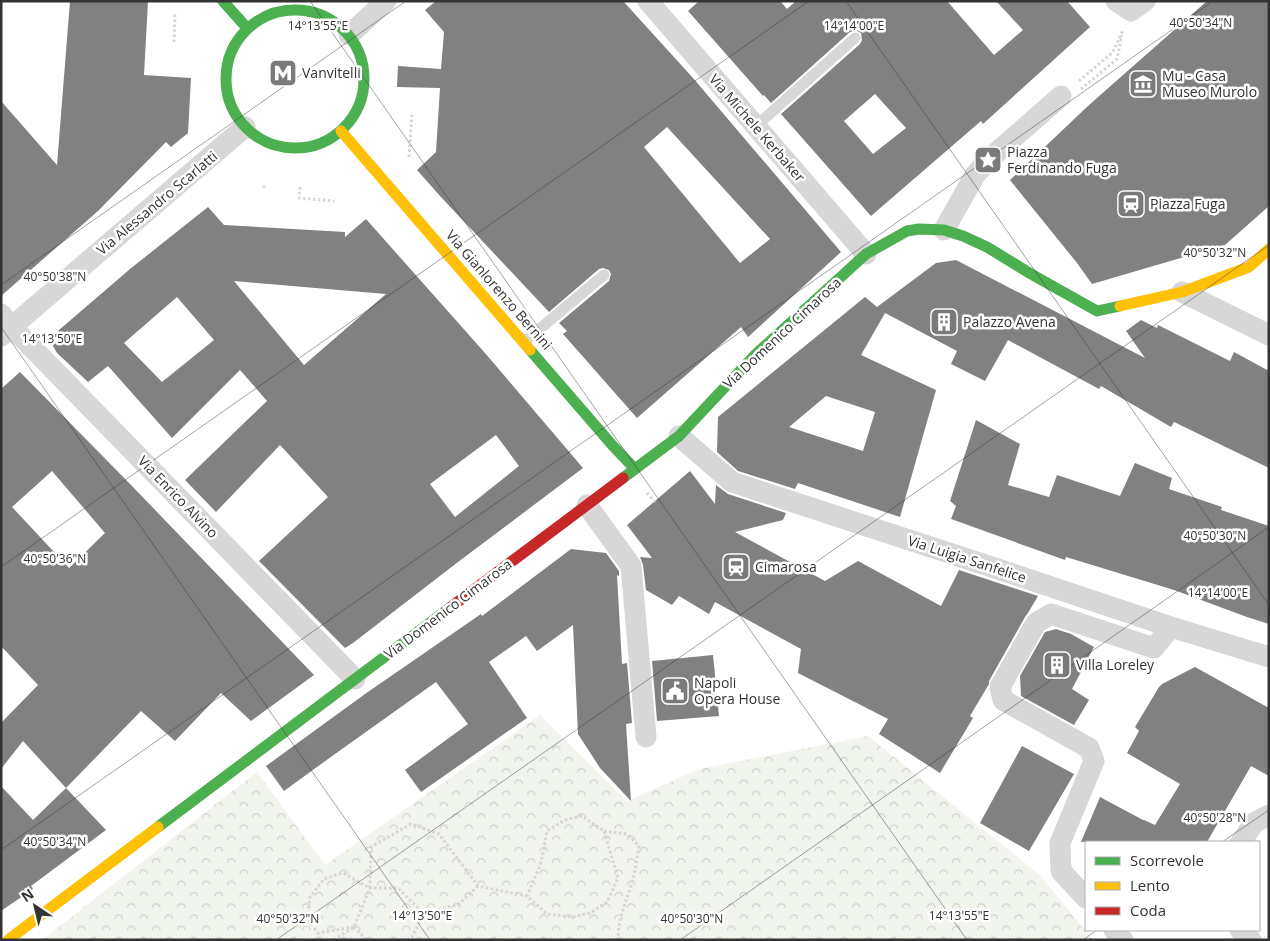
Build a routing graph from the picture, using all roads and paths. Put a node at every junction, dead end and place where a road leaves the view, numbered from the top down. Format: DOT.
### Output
graph roads {
  1 [pos="223,1"];
  2 [pos="386,1"];
  3 [pos="648,1"];
  4 [pos="1129,10"];
  5 [pos="175,13"];
  6 [pos="247,28"];
  7 [pos="349,34"];
  8 [pos="854,38"];
  9 [pos="174,42"];
  10 [pos="1113,52"];
  11 [pos="1063,99"];
  12 [pos="412,112"];
  13 [pos="756,126"];
  14 [pos="245,128"];
  15 [pos="341,131"];
  16 [pos="409,157"];
  17 [pos="300,187"];
  18 [pos="334,201"];
  19 [pos="944,230"];
  20 [pos="1269,248"];
  21 [pos="866,254"];
  22 [pos="604,274"];
  23 [pos="1182,292"];
  24 [pos="5,326"];
  25 [pos="1269,335"];
  26 [pos="524,342"];
  27 [pos="678,436"];
  28 [pos="635,469"];
  29 [pos="644,489"];
  30 [pos="655,502"];
  31 [pos="587,505"];
  32 [pos="1171,627"];
  33 [pos="1269,657"];
  34 [pos="355,679"];
  35 [pos="646,737"];
  36 [pos="1269,815"];
  37 [pos="604,830"];
  38 [pos="1242,841"];
  39 [pos="478,886"];
  40 [pos="370,888"];
  41 [pos="527,896"];
  42 [pos="1085,897"];
  43 [pos="424,914"];
  44 [pos="354,927"];
  45 [pos="1241,931"];
  46 [pos="8,940"];
  47 [pos="334,940"];
  48 [pos="367,940"];
  49 [pos="406,940"];
  50 [pos="618,940"];
  51 [pos="1251,940"];
  1 -- 6 [label="street"];
  2 -- 7 [label="street"];
  3 -- 13 [label="street, Via Michele Kerbaker"];
  4 -- 11 [label="path"];
  5 -- 9 [label="path"];
  6 -- 7 [label="street"];
  6 -- 14 [label="street"];
  7 -- 15 [label="street"];
  8 -- 13 [label="lane"];
  10 -- 11 [label="path"];
  11 -- 19 [label="street"];
  12 -- 16 [label="path"];
  13 -- 21 [label="street, Via Michele Kerbaker"];
  14 -- 15 [label="street"];
  14 -- 24 [label="street, Via Alessandro Scarlatti"];
  15 -- 26 [label="street, Via Gianlorenzo Bernini"];
  17 -- 18 [label="path"];
  19 -- 21 [label="street"];
  19 -- 23 [label="street"];
  20 -- 23 [label="street"];
  21 -- 27 [label="street, Via Domenico Cimarosa"];
  22 -- 26 [label="lane"];
  23 -- 25 [label="street"];
  24 -- 34 [label="street, Via Enrico Alvino"];
  26 -- 28 [label="street, Via Gianlorenzo Bernini"];
  27 -- 28 [label="street, Via Domenico Cimarosa"];
  27 -- 32 [label="street, Via Luigia Sanfelice"];
  28 -- 31 [label="street, Via Domenico Cimarosa"];
  29 -- 30 [label="path"];
  31 -- 34 [label="street, Via Domenico Cimarosa"];
  31 -- 35 [label="street"];
  32 -- 33 [label="street, Via Luigia Sanfelice"];
  32 -- 42 [label="street"];
  34 -- 46 [label="street, Via Domenico Cimarosa"];
  36 -- 38 [label="street"];
  37 -- 41 [label="path"];
  37 -- 41 [label="path"];
  37 -- 50 [label="path"];
  39 -- 40 [label="path"];
  39 -- 41 [label="path"];
  39 -- 43 [label="path"];
  40 -- 43 [label="path"];
  40 -- 44 [label="path"];
  40 -- 44 [label="path"];
  43 -- 49 [label="path"];
  44 -- 47 [label="path"];
  44 -- 48 [label="path"];
  45 -- 51 [label="street"];
}
